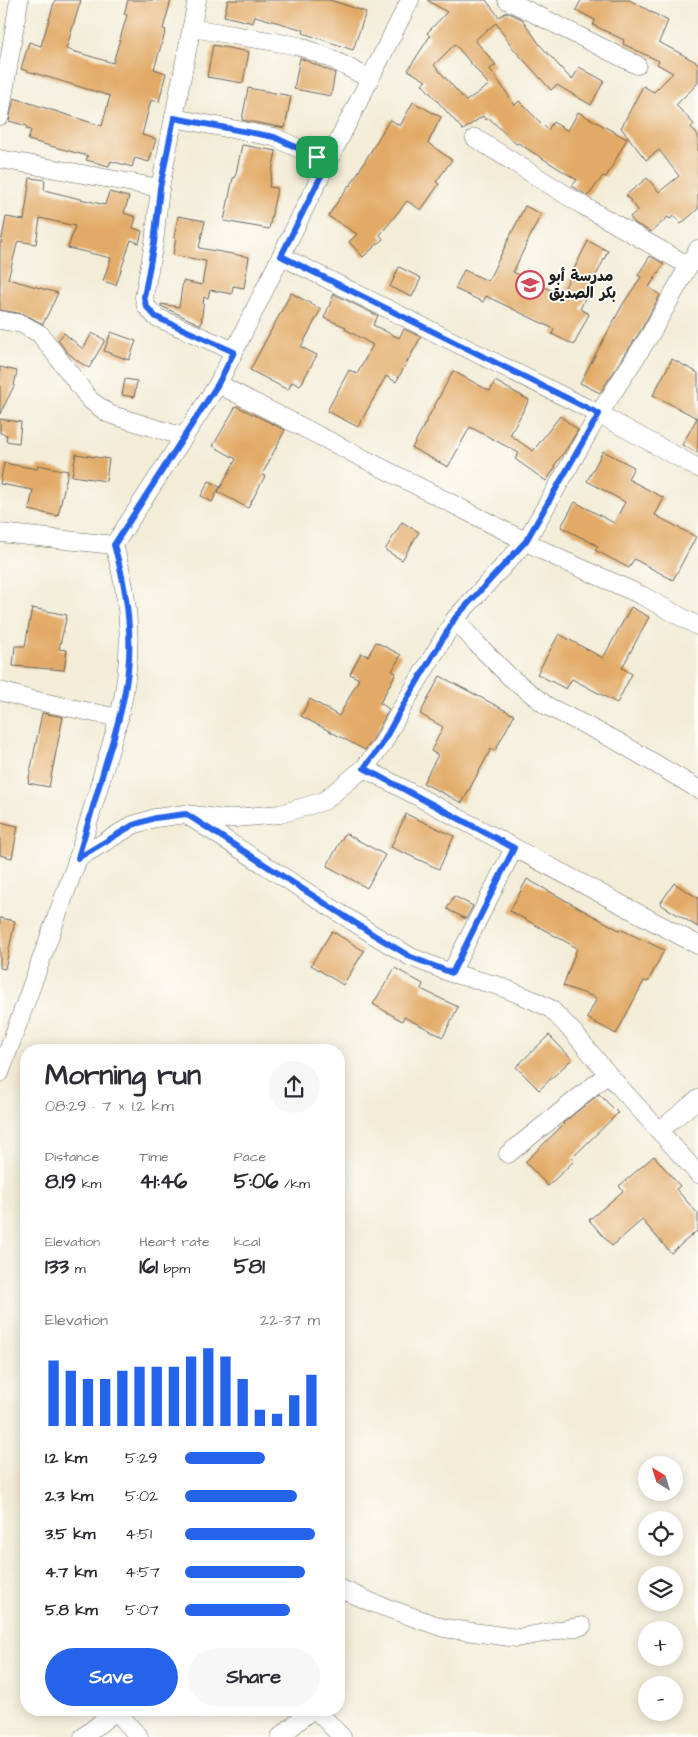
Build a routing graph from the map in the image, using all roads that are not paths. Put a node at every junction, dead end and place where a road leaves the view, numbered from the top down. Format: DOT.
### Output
graph roads {
  1 [pos="19,0"];
  2 [pos="197,0"];
  3 [pos="410,0"];
  4 [pos="507,0"];
  5 [pos="192,28"];
  6 [pos="637,65"];
  7 [pos="370,79"];
  8 [pos="0,116"];
  9 [pos="174,118"];
  10 [pos="475,138"];
  11 [pos="0,158"];
  12 [pos="327,164"];
  13 [pos="160,188"];
  14 [pos="698,249"];
  15 [pos="281,256"];
  16 [pos="689,266"];
  17 [pos="0,320"];
  18 [pos="234,352"];
  19 [pos="218,384"];
  20 [pos="599,414"];
  21 [pos="184,437"];
  22 [pos="698,468"];
  23 [pos="0,534"];
  24 [pos="526,541"];
  25 [pos="114,545"];
  26 [pos="455,618"];
  27 [pos="698,626"];
  28 [pos="0,691"];
  29 [pos="119,718"];
  30 [pos="364,768"];
  31 [pos="698,789"];
  32 [pos="186,814"];
  33 [pos="514,848"];
  34 [pos="78,858"];
  35 [pos="698,945"];
  36 [pos="452,973"];
  37 [pos="0,1073"];
  38 [pos="608,1074"];
  39 [pos="698,1099"];
  40 [pos="659,1131"];
  41 [pos="508,1154"];
  42 [pos="698,1174"];
  43 [pos="345,1591"];
  44 [pos="582,1626"];
  45 [pos="110,1716"];
  46 [pos="120,1716"];
  47 [pos="304,1716"];
  48 [pos="322,1716"];
  49 [pos="83,1737"];
  50 [pos="139,1737"];
  51 [pos="280,1737"];
  52 [pos="342,1737"];
  1 -- 8 [label="street"];
  2 -- 5 [label="street"];
  3 -- 7 [label="street"];
  4 -- 6 [label="street"];
  5 -- 7 [label="street"];
  5 -- 9 [label="street"];
  7 -- 12 [label="street"];
  9 -- 12 [label="street"];
  9 -- 13 [label="street"];
  10 -- 16 [label="street"];
  11 -- 13 [label="street"];
  12 -- 15 [label="street"];
  13 -- 18 [label="street"];
  14 -- 16 [label="street"];
  15 -- 18 [label="street"];
  15 -- 20 [label="street"];
  16 -- 20 [label="street"];
  17 -- 21 [label="street"];
  18 -- 19 [label="street"];
  19 -- 21 [label="street"];
  19 -- 24 [label="street"];
  20 -- 22 [label="street"];
  20 -- 24 [label="street"];
  21 -- 25 [label="street"];
  23 -- 25 [label="street"];
  24 -- 26 [label="street"];
  24 -- 27 [label="street"];
  25 -- 29 [label="street"];
  26 -- 30 [label="street"];
  26 -- 31 [label="street"];
  28 -- 29 [label="street"];
  29 -- 34 [label="street"];
  30 -- 32 [label="street"];
  30 -- 33 [label="street"];
  32 -- 34 [label="street"];
  32 -- 36 [label="street"];
  33 -- 35 [label="street"];
  33 -- 36 [label="street"];
  34 -- 37 [label="street"];
  36 -- 38 [label="street"];
  38 -- 40 [label="street"];
  38 -- 41 [label="street"];
  39 -- 40 [label="street"];
  40 -- 42 [label="street"];
  43 -- 44 [label="street"];
  45 -- 49 [label="street"];
  46 -- 50 [label="street"];
  47 -- 51 [label="street"];
  48 -- 52 [label="street"];
}
